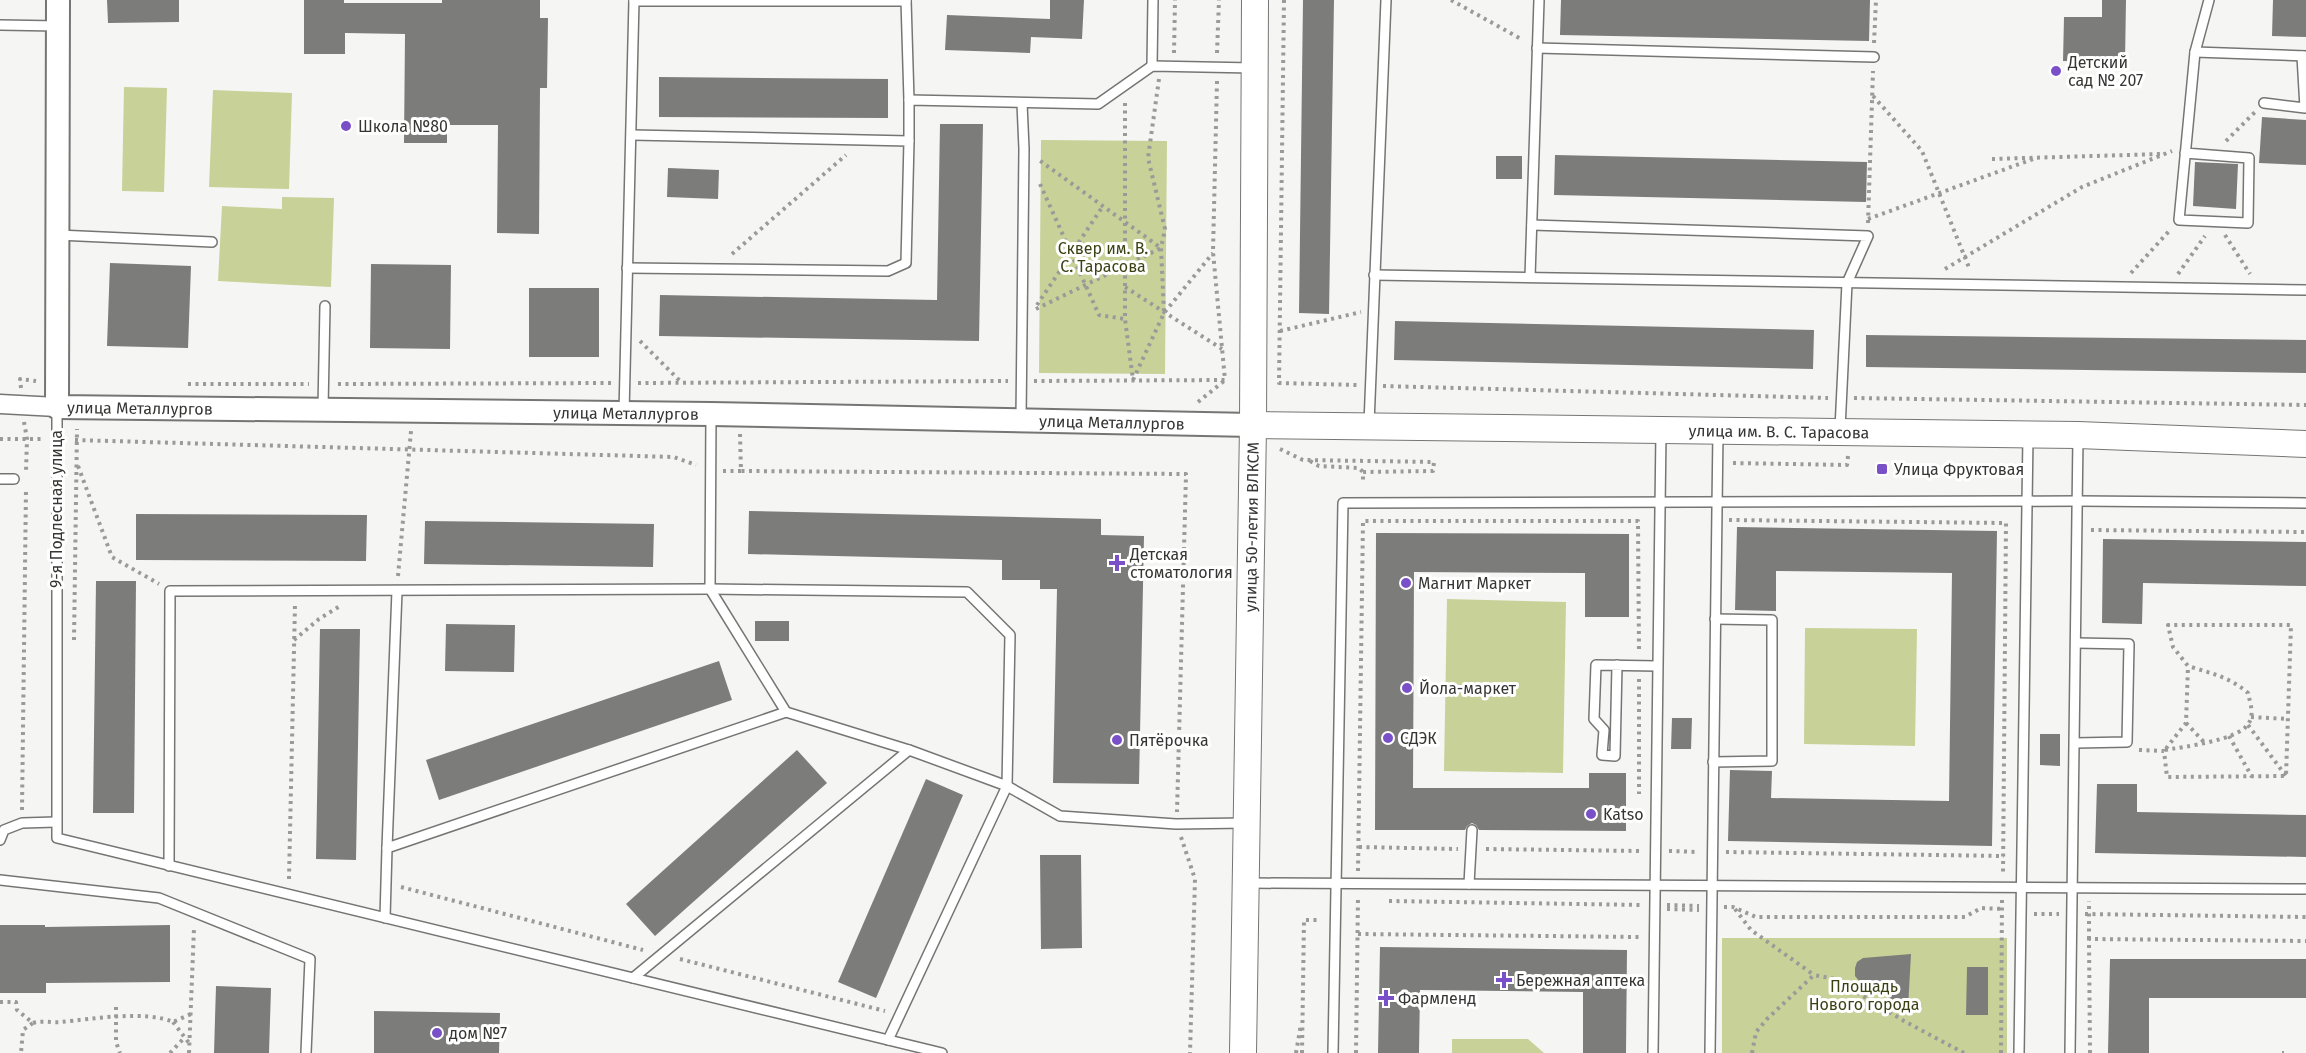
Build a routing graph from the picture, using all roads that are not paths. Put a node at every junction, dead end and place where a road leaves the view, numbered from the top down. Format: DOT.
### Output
graph roads {
  1 [pos="58,0"];
  2 [pos="634,0"];
  3 [pos="1153,0"];
  4 [pos="1255,0"];
  5 [pos="1386,0"];
  6 [pos="1539,0"];
  7 [pos="2209,0"];
  8 [pos="906,1"];
  9 [pos="0,25"];
  10 [pos="58,26"];
  11 [pos="1537,48"];
  12 [pos="2195,52"];
  13 [pos="2304,56"];
  14 [pos="1874,57"];
  15 [pos="1156,66"];
  16 [pos="1255,68"];
  17 [pos="909,99"];
  18 [pos="2264,103"];
  19 [pos="1022,104"];
  20 [pos="632,135"];
  21 [pos="909,141"];
  22 [pos="2186,149"];
  23 [pos="1532,225"];
  24 [pos="58,235"];
  25 [pos="212,242"];
  26 [pos="627,268"];
  27 [pos="1374,275"];
  28 [pos="1530,277"];
  29 [pos="1847,283"];
  30 [pos="2306,290"];
  31 [pos="325,306"];
  32 [pos="64,400"];
  33 [pos="0,404"];
  34 [pos="323,411"];
  35 [pos="624,414"];
  36 [pos="711,414"];
  37 [pos="1021,419"];
  38 [pos="1253,424"];
  39 [pos="1369,426"];
  40 [pos="1661,429"];
  41 [pos="1718,430"];
  42 [pos="1845,432"];
  43 [pos="2028,434"];
  44 [pos="2078,435"];
  45 [pos="2306,444"];
  46 [pos="0,479"];
  47 [pos="14,479"];
  48 [pos="2027,501"];
  49 [pos="2078,501"];
  50 [pos="1659,502"];
  51 [pos="1721,503"];
  52 [pos="2306,503"];
  53 [pos="710,589"];
  54 [pos="397,591"];
  55 [pos="1715,619"];
  56 [pos="2076,643"];
  57 [pos="1617,665"];
  58 [pos="1658,666"];
  59 [pos="786,711"];
  60 [pos="2074,743"];
  61 [pos="909,750"];
  62 [pos="1713,762"];
  63 [pos="1007,786"];
  64 [pos="56,822"];
  65 [pos="1248,823"];
  66 [pos="1472,830"];
  67 [pos="0,840"];
  68 [pos="387,848"];
  69 [pos="169,866"];
  70 [pos="0,880"];
  71 [pos="1246,883"];
  72 [pos="1336,884"];
  73 [pos="1469,884"];
  74 [pos="1655,885"];
  75 [pos="1712,885"];
  76 [pos="2021,886"];
  77 [pos="2072,887"];
  78 [pos="2306,889"];
  79 [pos="385,918"];
  80 [pos="633,978"];
  81 [pos="888,1040"];
  82 [pos="306,1053"];
  83 [pos="942,1053"];
  84 [pos="1243,1053"];
  85 [pos="1333,1053"];
  86 [pos="1653,1053"];
  87 [pos="1710,1053"];
  88 [pos="2019,1053"];
  89 [pos="2070,1053"];
  1 -- 10 [label="street, 9-я Подлесная улица"];
  2 -- 8 [label="lane"];
  2 -- 20 [label="lane"];
  3 -- 15 [label="lane"];
  4 -- 16 [label="main road, улица 50-летия ВЛКСМ"];
  5 -- 27 [label="lane"];
  6 -- 11 [label="lane"];
  7 -- 12 [label="lane"];
  8 -- 17 [label="lane"];
  9 -- 10 [label="lane"];
  10 -- 24 [label="street, 9-я Подлесная улица"];
  11 -- 14 [label="lane"];
  11 -- 23 [label="lane"];
  12 -- 13 [label="lane"];
  12 -- 22 [label="lane"];
  13 -- 18 [label="lane"];
  15 -- 16 [label="lane"];
  15 -- 19 [label="lane"];
  16 -- 38 [label="main road, улица 50-летия ВЛКСМ"];
  17 -- 19 [label="lane"];
  17 -- 21 [label="lane"];
  19 -- 37 [label="lane"];
  20 -- 21 [label="lane"];
  20 -- 26 [label="lane"];
  21 -- 26 [label="lane"];
  22 -- 22 [label="lane"];
  23 -- 28 [label="lane"];
  23 -- 29 [label="lane"];
  24 -- 25 [label="lane"];
  24 -- 32 [label="street, 9-я Подлесная улица"];
  26 -- 35 [label="lane"];
  27 -- 28 [label="lane"];
  27 -- 39 [label="lane"];
  28 -- 29 [label="lane"];
  29 -- 30 [label="lane"];
  29 -- 42 [label="lane"];
  31 -- 34 [label="lane"];
  32 -- 33 [label="street, улица Металлургов"];
  32 -- 34 [label="street, улица Металлургов"];
  32 -- 64 [label="lane, 9-я Подлесная улица"];
  34 -- 35 [label="street, улица Металлургов"];
  35 -- 36 [label="street, улица Металлургов"];
  36 -- 37 [label="street, улица Металлургов"];
  36 -- 53 [label="lane"];
  37 -- 38 [label="street, улица Металлургов"];
  38 -- 39 [label="main road, улица им. В. С. Тарасова"];
  38 -- 65 [label="main road, улица 50-летия ВЛКСМ"];
  39 -- 40 [label="main road, улица им. В. С. Тарасова"];
  40 -- 41 [label="main road, улица им. В. С. Тарасова"];
  40 -- 50 [label="lane"];
  41 -- 42 [label="main road, улица им. В. С. Тарасова"];
  41 -- 51 [label="lane"];
  42 -- 43 [label="main road, улица им. В. С. Тарасова"];
  43 -- 44 [label="main road, улица им. В. С. Тарасова"];
  43 -- 48 [label="lane"];
  44 -- 45 [label="main road, улица им. В. С. Тарасова"];
  44 -- 49 [label="lane"];
  46 -- 47 [label="lane"];
  48 -- 49 [label="lane"];
  48 -- 51 [label="lane"];
  48 -- 76 [label="lane"];
  49 -- 52 [label="lane"];
  49 -- 56 [label="lane"];
  50 -- 51 [label="lane"];
  50 -- 58 [label="lane"];
  50 -- 72 [label="lane"];
  51 -- 55 [label="lane"];
  53 -- 54 [label="lane"];
  53 -- 59 [label="lane"];
  53 -- 63 [label="lane"];
  54 -- 68 [label="lane"];
  54 -- 69 [label="lane"];
  55 -- 62 [label="lane"];
  55 -- 62 [label="lane"];
  56 -- 60 [label="lane"];
  56 -- 60 [label="lane"];
  57 -- 57 [label="lane"];
  57 -- 58 [label="lane"];
  58 -- 74 [label="lane"];
  59 -- 61 [label="lane"];
  59 -- 68 [label="lane"];
  60 -- 77 [label="lane"];
  61 -- 63 [label="lane"];
  61 -- 80 [label="lane"];
  62 -- 75 [label="lane"];
  63 -- 65 [label="lane"];
  63 -- 81 [label="lane"];
  64 -- 67 [label="lane"];
  64 -- 69 [label="lane, 9-я Подлесная улица"];
  65 -- 71 [label="main road, улица 50-летия ВЛКСМ"];
  66 -- 73 [label="lane"];
  68 -- 79 [label="lane"];
  69 -- 79 [label="lane"];
  70 -- 82 [label="lane"];
  71 -- 72 [label="lane"];
  71 -- 84 [label="main road, улица 50-летия ВЛКСМ"];
  72 -- 73 [label="lane"];
  72 -- 85 [label="lane"];
  73 -- 74 [label="lane"];
  74 -- 75 [label="lane"];
  74 -- 86 [label="lane"];
  75 -- 76 [label="lane"];
  75 -- 87 [label="lane"];
  76 -- 77 [label="lane"];
  76 -- 88 [label="lane"];
  77 -- 78 [label="lane"];
  77 -- 89 [label="lane"];
  79 -- 80 [label="lane"];
  80 -- 81 [label="lane"];
  81 -- 83 [label="lane"];
}
